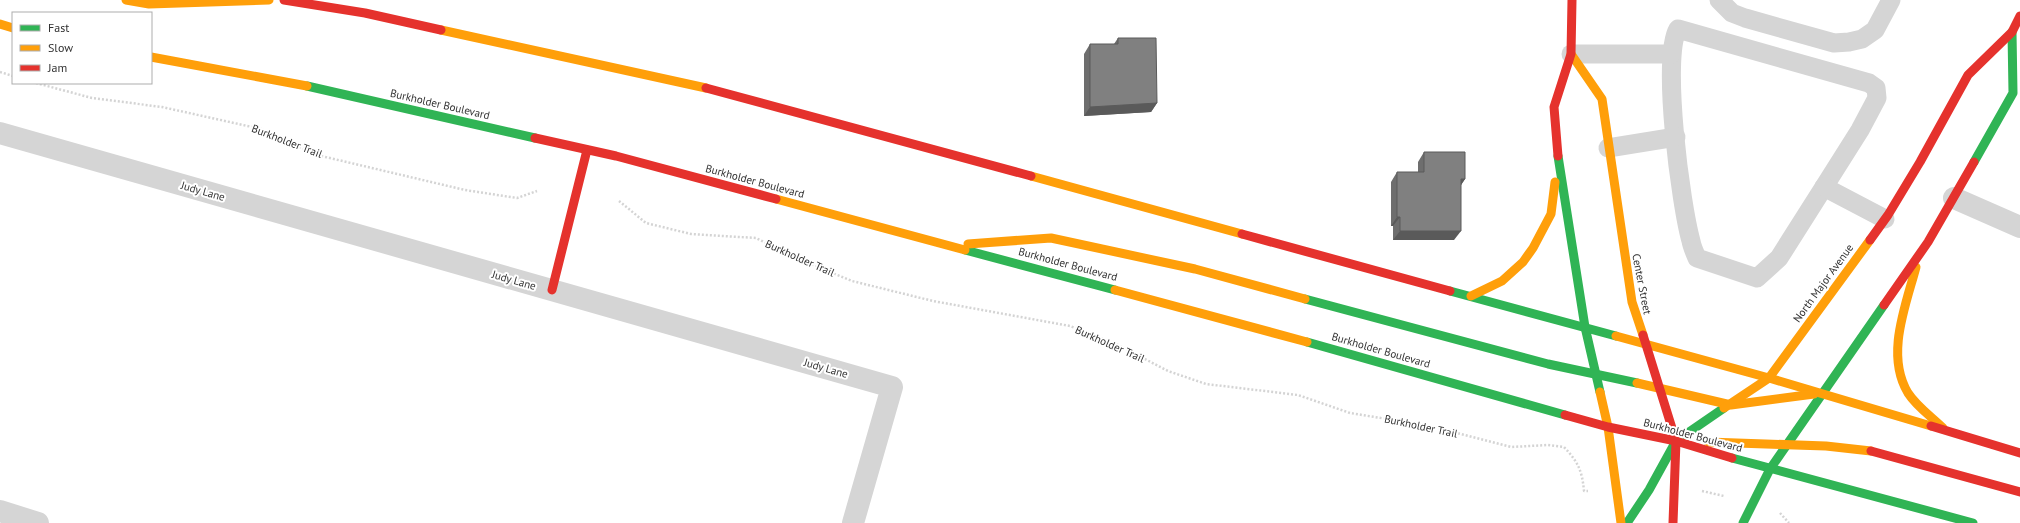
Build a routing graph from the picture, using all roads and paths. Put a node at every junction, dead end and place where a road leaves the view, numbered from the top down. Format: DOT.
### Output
graph roads {
  1 [pos="126,0"];
  2 [pos="269,0"];
  3 [pos="284,0"];
  4 [pos="1572,0"];
  5 [pos="1719,0"];
  6 [pos="1891,0"];
  7 [pos="2020,16"];
  8 [pos="0,24"];
  9 [pos="12,28"];
  10 [pos="2012,32"];
  11 [pos="1571,54"];
  12 [pos="1672,54"];
  13 [pos="152,56"];
  14 [pos="0,72"];
  15 [pos="12,76"];
  16 [pos="40,84"];
  17 [pos="0,133"];
  18 [pos="1676,137"];
  19 [pos="1608,148"];
  20 [pos="587,150"];
  21 [pos="1558,154"];
  22 [pos="1824,187"];
  23 [pos="537,191"];
  24 [pos="1954,198"];
  25 [pos="619,201"];
  26 [pos="1885,219"];
  27 [pos="2020,227"];
  28 [pos="949,245"];
  29 [pos="1919,254"];
  30 [pos="552,290"];
  31 [pos="1471,296"];
  32 [pos="1585,327"];
  33 [pos="1644,343"];
  34 [pos="1595,373"];
  35 [pos="1769,378"];
  36 [pos="1658,389"];
  37 [pos="1822,393"];
  38 [pos="1731,405"];
  39 [pos="1608,427"];
  40 [pos="1946,431"];
  41 [pos="1676,441"];
  42 [pos="1786,445"];
  43 [pos="2020,453"];
  44 [pos="1770,469"];
  45 [pos="1696,490"];
  46 [pos="1584,491"];
  47 [pos="2020,492"];
  48 [pos="1727,497"];
  49 [pos="0,511"];
  50 [pos="1783,511"];
  51 [pos="38,523"];
  52 [pos="853,523"];
  53 [pos="1621,523"];
  54 [pos="1627,523"];
  55 [pos="1673,523"];
  56 [pos="1743,523"];
  57 [pos="1789,523"];
  58 [pos="1973,523"];
  1 -- 2 [label="main road"];
  3 -- 31 [label="main road"];
  4 -- 11 [label="main road"];
  5 -- 6 [label="lane"];
  7 -- 10 [label="main road, North Major Avenue"];
  8 -- 9 [label="main road"];
  10 -- 24 [label="main road, North Major Avenue"];
  10 -- 26 [label="main road, North Major Avenue"];
  11 -- 12 [label="lane"];
  11 -- 19 [label="main road, Center Street"];
  11 -- 21 [label="main road"];
  12 -- 18 [label="lane"];
  12 -- 22 [label="lane"];
  13 -- 20 [label="main road, Burkholder Boulevard"];
  14 -- 15 [label="path"];
  16 -- 23 [label="path, Burkholder Trail"];
  17 -- 30 [label="street, Judy Lane"];
  18 -- 19 [label="lane"];
  18 -- 22 [label="lane"];
  19 -- 33 [label="main road, Center Street"];
  20 -- 28 [label="main road, Burkholder Boulevard"];
  20 -- 30 [label="main road"];
  21 -- 31 [label="main road"];
  21 -- 32 [label="main road"];
  22 -- 26 [label="lane"];
  24 -- 27 [label="street"];
  24 -- 29 [label="main road, North Major Avenue"];
  25 -- 46 [label="path, Burkholder Trail"];
  26 -- 35 [label="main road, North Major Avenue"];
  28 -- 34 [label="main road"];
  28 -- 39 [label="main road, Burkholder Boulevard"];
  29 -- 37 [label="main road, North Major Avenue"];
  29 -- 40 [label="main road"];
  30 -- 52 [label="street, Judy Lane"];
  31 -- 32 [label="main road"];
  32 -- 33 [label="main road"];
  32 -- 34 [label="main road"];
  33 -- 35 [label="main road"];
  33 -- 36 [label="main road, Center Street"];
  34 -- 36 [label="main road"];
  34 -- 39 [label="main road"];
  35 -- 37 [label="main road"];
  35 -- 38 [label="main road, North Major Avenue"];
  36 -- 38 [label="main road"];
  36 -- 41 [label="main road, Center Street"];
  37 -- 38 [label="main road"];
  37 -- 40 [label="main road"];
  37 -- 42 [label="main road, North Major Avenue"];
  38 -- 41 [label="main road, North Major Avenue"];
  39 -- 41 [label="main road, Burkholder Boulevard"];
  39 -- 53 [label="main road"];
  40 -- 43 [label="main road"];
  41 -- 42 [label="main road"];
  41 -- 44 [label="main road, Burkholder Boulevard"];
  41 -- 54 [label="main road, North Major Avenue"];
  41 -- 55 [label="main road, Center Street"];
  42 -- 44 [label="main road, North Major Avenue"];
  42 -- 47 [label="main road"];
  44 -- 56 [label="main road, North Major Avenue"];
  44 -- 58 [label="main road, Burkholder Boulevard"];
  45 -- 48 [label="path"];
  49 -- 51 [label="street"];
  50 -- 57 [label="path"];
}
